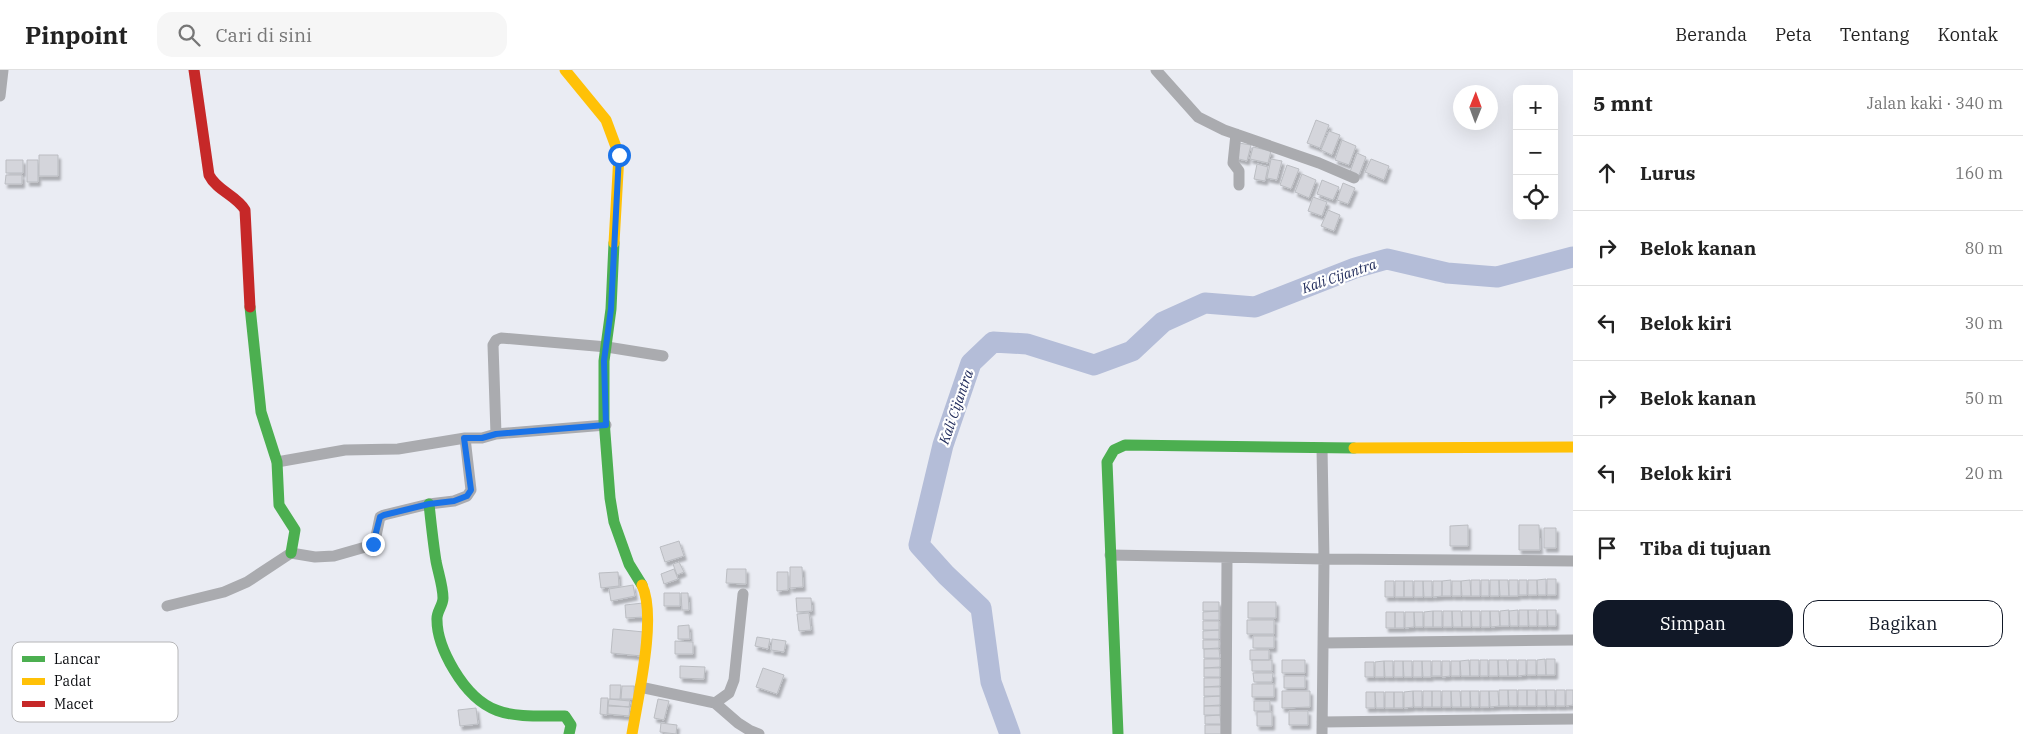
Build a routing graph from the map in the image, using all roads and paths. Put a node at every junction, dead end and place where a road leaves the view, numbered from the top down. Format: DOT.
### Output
graph roads {
  1 [pos="3,70"];
  2 [pos="194,70"];
  3 [pos="565,70"];
  4 [pos="1156,70"];
  5 [pos="0,96"];
  6 [pos="1236,134"];
  7 [pos="1354,178"];
  8 [pos="1239,185"];
  9 [pos="607,347"];
  10 [pos="663,356"];
  11 [pos="606,425"];
  12 [pos="496,434"];
  13 [pos="464,438"];
  14 [pos="1573,447"];
  15 [pos="1322,448"];
  16 [pos="277,462"];
  17 [pos="429,504"];
  18 [pos="291,553"];
  19 [pos="1110,555"];
  20 [pos="1227,558"];
  21 [pos="1324,560"];
  22 [pos="1573,561"];
  23 [pos="743,594"];
  24 [pos="167,606"];
  25 [pos="1573,640"];
  26 [pos="1323,644"];
  27 [pos="640,688"];
  28 [pos="715,703"];
  29 [pos="1573,719"];
  30 [pos="1322,728"];
  31 [pos="569,734"];
  32 [pos="632,734"];
  33 [pos="759,734"];
  34 [pos="1118,734"];
  35 [pos="1226,734"];
  1 -- 5 [label="street"];
  2 -- 16 [label="street"];
  3 -- 9 [label="street"];
  4 -- 6 [label="street"];
  6 -- 7 [label="street"];
  6 -- 8 [label="street"];
  9 -- 10 [label="street"];
  9 -- 11 [label="street"];
  9 -- 12 [label="street"];
  11 -- 12 [label="street"];
  11 -- 27 [label="street"];
  12 -- 13 [label="street"];
  13 -- 16 [label="street"];
  13 -- 17 [label="street"];
  14 -- 15 [label="street"];
  15 -- 19 [label="street"];
  15 -- 21 [label="street"];
  16 -- 18 [label="street"];
  17 -- 18 [label="street"];
  17 -- 31 [label="street"];
  18 -- 24 [label="street"];
  19 -- 20 [label="street"];
  19 -- 34 [label="street"];
  20 -- 21 [label="street"];
  20 -- 35 [label="street"];
  21 -- 22 [label="street"];
  21 -- 26 [label="street"];
  23 -- 28 [label="street"];
  25 -- 26 [label="street"];
  26 -- 30 [label="street"];
  27 -- 28 [label="street"];
  27 -- 32 [label="street"];
  28 -- 33 [label="street"];
  29 -- 30 [label="street"];
}
